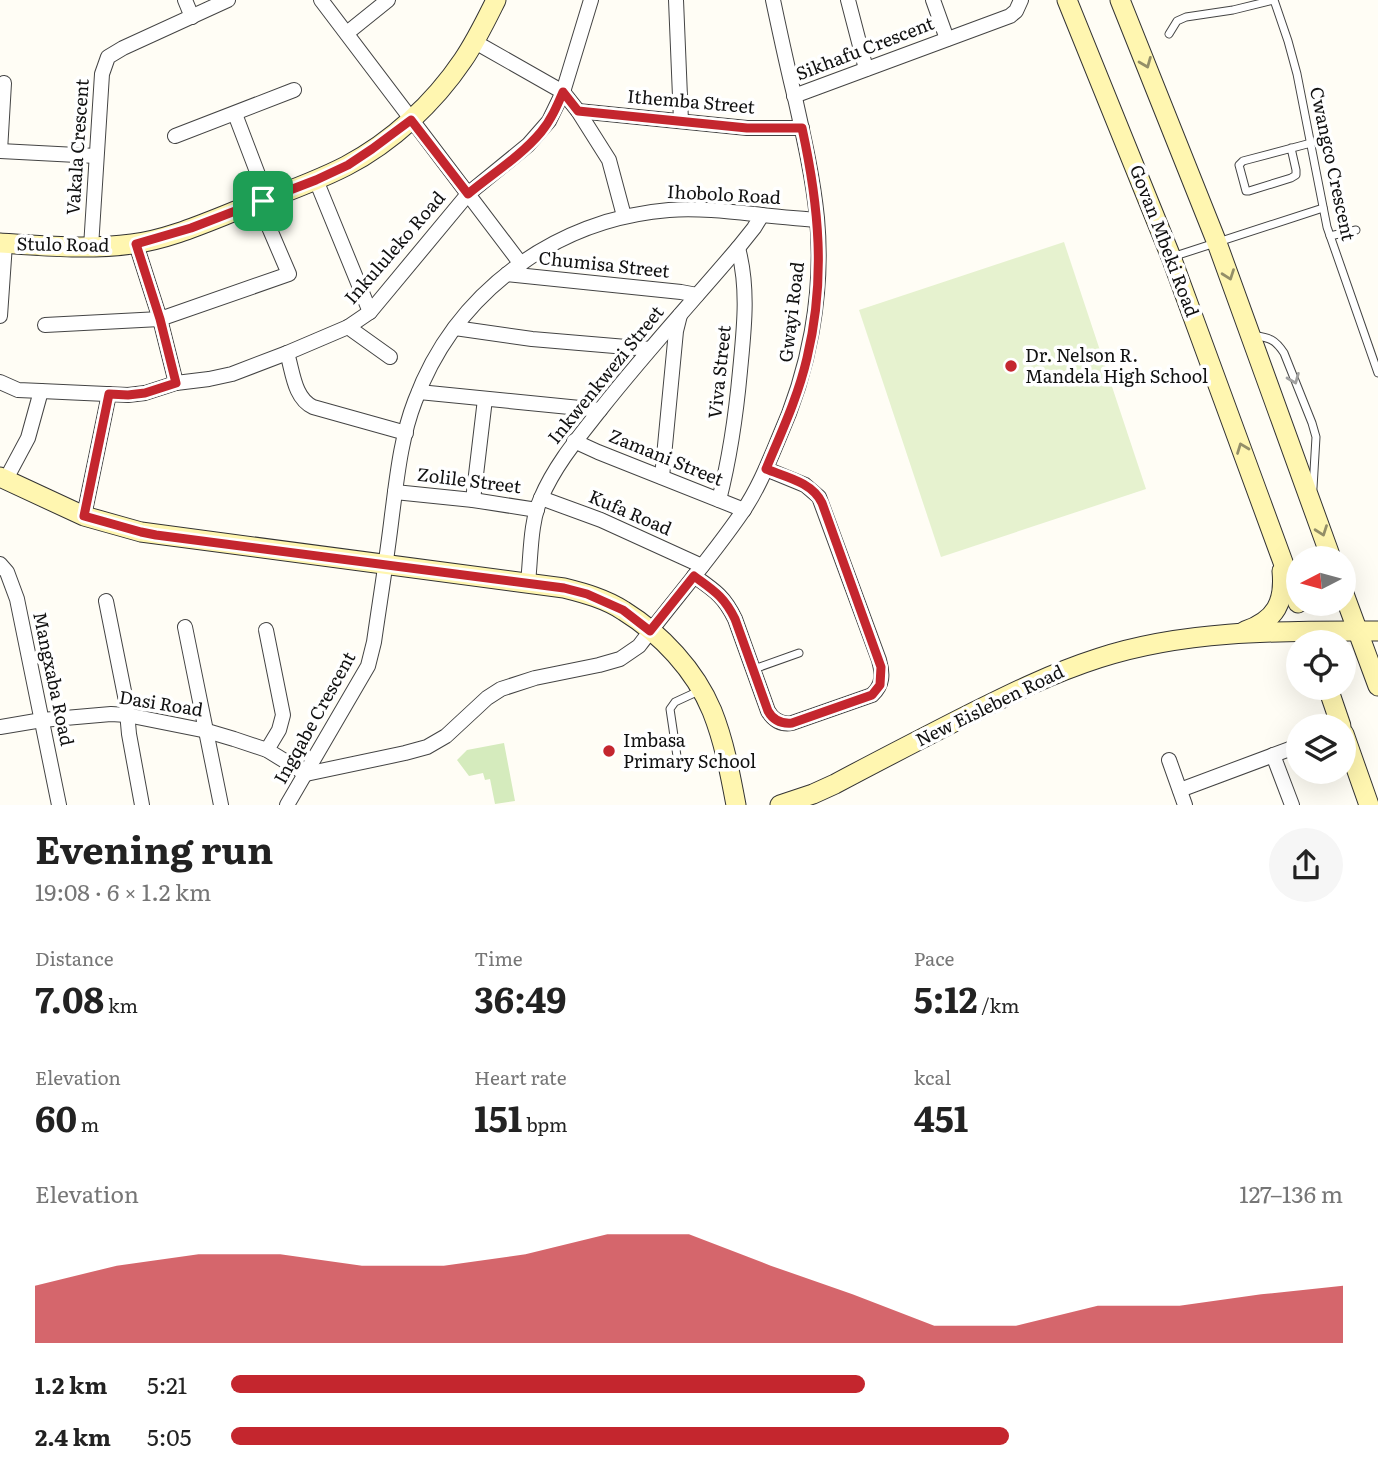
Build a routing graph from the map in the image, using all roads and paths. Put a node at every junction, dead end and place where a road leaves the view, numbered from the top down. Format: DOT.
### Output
graph roads {
  1 [pos="185,0"];
  2 [pos="228,0"];
  3 [pos="321,0"];
  4 [pos="388,0"];
  5 [pos="496,0"];
  6 [pos="590,0"];
  7 [pos="676,0"];
  8 [pos="773,0"];
  9 [pos="848,0"];
  10 [pos="933,0"];
  11 [pos="1021,0"];
  12 [pos="1067,0"];
  13 [pos="1121,0"];
  14 [pos="1274,0"];
  15 [pos="192,17"];
  16 [pos="346,33"];
  17 [pos="1170,34"];
  18 [pos="947,39"];
  19 [pos="475,42"];
  20 [pos="866,69"];
  21 [pos="4,83"];
  22 [pos="294,90"];
  23 [pos="563,92"];
  24 [pos="794,96"];
  25 [pos="578,111"];
  26 [pos="235,114"];
  27 [pos="411,120"];
  28 [pos="681,121"];
  29 [pos="802,128"];
  30 [pos="174,136"];
  31 [pos="1311,143"];
  32 [pos="1291,148"];
  33 [pos="0,150"];
  34 [pos="96,156"];
  35 [pos="316,180"];
  36 [pos="468,194"];
  37 [pos="263,201"];
  38 [pos="1323,208"];
  39 [pos="762,215"];
  40 [pos="624,216"];
  41 [pos="817,220"];
  42 [pos="1356,230"];
  43 [pos="1330,236"];
  44 [pos="3,243"];
  45 [pos="1217,243"];
  46 [pos="136,244"];
  47 [pos="91,247"];
  48 [pos="738,248"];
  49 [pos="1171,257"];
  50 [pos="521,264"];
  51 [pos="507,274"];
  52 [pos="697,295"];
  53 [pos="370,312"];
  54 [pos="680,314"];
  55 [pos="0,316"];
  56 [pos="160,319"];
  57 [pos="45,325"];
  58 [pos="348,327"];
  59 [pos="455,328"];
  60 [pos="1251,335"];
  61 [pos="650,349"];
  62 [pos="287,353"];
  63 [pos="390,357"];
  64 [pos="1378,373"];
  65 [pos="0,382"];
  66 [pos="176,383"];
  67 [pos="41,391"];
  68 [pos="419,392"];
  69 [pos="109,394"];
  70 [pos="485,399"];
  71 [pos="600,410"];
  72 [pos="405,433"];
  73 [pos="574,441"];
  74 [pos="766,469"];
  75 [pos="662,477"];
  76 [pos="3,479"];
  77 [pos="395,492"];
  78 [pos="473,500"];
  79 [pos="719,500"];
  80 [pos="1312,503"];
  81 [pos="539,504"];
  82 [pos="744,510"];
  83 [pos="84,516"];
  84 [pos="1327,546"];
  85 [pos="1280,552"];
  86 [pos="0,564"];
  87 [pos="386,565"];
  88 [pos="1286,568"];
  89 [pos="698,571"];
  90 [pos="527,582"];
  91 [pos="106,601"];
  92 [pos="1352,616"];
  93 [pos="185,627"];
  94 [pos="266,630"];
  95 [pos="650,631"];
  96 [pos="1357,631"];
  97 [pos="1378,631"];
  98 [pos="1234,634"];
  99 [pos="1286,636"];
  100 [pos="799,653"];
  101 [pos="753,670"];
  102 [pos="1378,686"];
  103 [pos="702,690"];
  104 [pos="127,715"];
  105 [pos="42,720"];
  106 [pos="0,727"];
  107 [pos="206,731"];
  108 [pos="267,750"];
  109 [pos="1286,750"];
  110 [pos="1273,755"];
  111 [pos="1169,760"];
  112 [pos="678,763"];
  113 [pos="1356,768"];
  114 [pos="306,774"];
  115 [pos="1180,790"];
  116 [pos="60,805"];
  117 [pos="142,805"];
  118 [pos="221,805"];
  119 [pos="288,805"];
  120 [pos="736,805"];
  121 [pos="780,805"];
  122 [pos="1185,805"];
  123 [pos="1292,805"];
  124 [pos="1369,805"];
  1 -- 15 [label="street"];
  2 -- 15 [label="street, Vakala Crescent"];
  3 -- 16 [label="street"];
  4 -- 16 [label="street"];
  5 -- 19 [label="main road, Stulo Road"];
  6 -- 23 [label="street, Inkululeko Road"];
  7 -- 28 [label="street"];
  8 -- 24 [label="street, Gwayi Road"];
  9 -- 20 [label="street"];
  10 -- 18 [label="street"];
  11 -- 18 [label="street, Sikhafu Crescent"];
  12 -- 49 [label="main road, Govan Mbeki Road"];
  13 -- 45 [label="main road, one-way"];
  14 -- 17 [label="lane"];
  14 -- 31 [label="lane, Cwangco Crescent"];
  15 -- 34 [label="street, Vakala Crescent"];
  16 -- 27 [label="street"];
  18 -- 20 [label="street, Sikhafu Crescent"];
  19 -- 23 [label="street"];
  19 -- 27 [label="main road, Stulo Road"];
  20 -- 24 [label="street, Sikhafu Crescent"];
  21 -- 33 [label="street"];
  22 -- 26 [label="street"];
  23 -- 25 [label="street"];
  23 -- 36 [label="street, Inkululeko Road"];
  24 -- 29 [label="street, Gwayi Road"];
  25 -- 28 [label="street, Ithemba Street"];
  25 -- 40 [label="street"];
  26 -- 30 [label="street"];
  26 -- 37 [label="street"];
  27 -- 35 [label="main road, Stulo Road"];
  27 -- 36 [label="street"];
  28 -- 29 [label="street, Ithemba Street"];
  29 -- 41 [label="street, Gwayi Road"];
  31 -- 32 [label="lane"];
  31 -- 38 [label="lane, Cwangco Crescent"];
  32 -- 32 [label="lane"];
  33 -- 34 [label="street"];
  34 -- 47 [label="street, Vakala Crescent"];
  35 -- 37 [label="main road, Stulo Road"];
  35 -- 53 [label="street"];
  36 -- 50 [label="street"];
  36 -- 53 [label="street, Inkululeko Road"];
  37 -- 46 [label="main road, Stulo Road"];
  37 -- 56 [label="street"];
  38 -- 43 [label="lane, Cwangco Crescent"];
  38 -- 45 [label="lane"];
  39 -- 40 [label="street, Ihobolo Road"];
  39 -- 41 [label="street, Ihobolo Road"];
  39 -- 48 [label="street, Inkwenkwezi Street"];
  40 -- 50 [label="street, Ihobolo Road"];
  41 -- 74 [label="street, Gwayi Road"];
  42 -- 43 [label="lane"];
  43 -- 64 [label="lane, Cwangco Crescent"];
  44 -- 47 [label="main road, Stulo Road"];
  44 -- 55 [label="street"];
  45 -- 49 [label="lane"];
  45 -- 60 [label="main road, one-way"];
  46 -- 47 [label="main road, Stulo Road"];
  46 -- 56 [label="street"];
  48 -- 52 [label="street, Inkwenkwezi Street"];
  48 -- 79 [label="street, Viva Street"];
  85 -- 49 [label="main road, Govan Mbeki Road, one-way"];
  50 -- 51 [label="street, Ihobolo Road"];
  51 -- 52 [label="street, Chumisa Street"];
  51 -- 59 [label="street, Ihobolo Road"];
  52 -- 54 [label="street, Inkwenkwezi Street"];
  53 -- 58 [label="street, Inkululeko Road"];
  54 -- 61 [label="street, Inkwenkwezi Street"];
  54 -- 75 [label="street"];
  56 -- 57 [label="street"];
  56 -- 66 [label="street"];
  58 -- 62 [label="street, Inkululeko Road"];
  58 -- 63 [label="street"];
  59 -- 61 [label="street"];
  59 -- 68 [label="street, Ihobolo Road"];
  60 -- 80 [label="main road"];
  60 -- 80 [label="lane, one-way"];
  61 -- 71 [label="street, Inkwenkwezi Street"];
  62 -- 66 [label="street, Inkululeko Road"];
  62 -- 72 [label="street"];
  65 -- 67 [label="street, Inkululeko Road"];
  66 -- 69 [label="street, Inkululeko Road"];
  67 -- 69 [label="street, Inkululeko Road"];
  67 -- 76 [label="street"];
  68 -- 70 [label="street"];
  68 -- 72 [label="street, Ihobolo Road"];
  69 -- 83 [label="street"];
  70 -- 71 [label="street"];
  70 -- 78 [label="street"];
  71 -- 73 [label="street, Inkwenkwezi Street"];
  72 -- 77 [label="street, Ihobolo Road"];
  73 -- 75 [label="street, Zamani Street"];
  73 -- 81 [label="street, Inkwenkwezi Street"];
  74 -- 82 [label="street, Gwayi Road"];
  74 -- 101 [label="street, Kufa Road"];
  75 -- 79 [label="street, Zamani Street"];
  76 -- 83 [label="main road"];
  77 -- 78 [label="street, Zolile Street"];
  77 -- 87 [label="street, Ihobolo Road"];
  78 -- 81 [label="street, Zolile Street"];
  79 -- 82 [label="street, Zamani Street"];
  80 -- 84 [label="main road, one-way"];
  81 -- 89 [label="street, Kufa Road"];
  81 -- 90 [label="street, Inkwenkwezi Street"];
  82 -- 89 [label="street, Gwayi Road"];
  83 -- 87 [label="main road"];
  85 -- 88 [label="main road, Govan Mbeki Road"];
  85 -- 98 [label="main road"];
  86 -- 105 [label="street, Mangxaba Road"];
  87 -- 90 [label="main road"];
  87 -- 114 [label="street, Ingqabe Crescent"];
  89 -- 95 [label="street, Gwayi Road"];
  89 -- 101 [label="street, Kufa Road"];
  90 -- 95 [label="main road"];
  91 -- 104 [label="street"];
  92 -- 96 [label="main road"];
  93 -- 107 [label="street"];
  94 -- 108 [label="street"];
  95 -- 103 [label="main road"];
  95 -- 114 [label="street, Gwayi Road"];
  96 -- 97 [label="main road, New Eisleben Road"];
  96 -- 102 [label="main road"];
  98 -- 99 [label="main road, New Eisleben Road"];
  98 -- 121 [label="main road, New Eisleben Road"];
  100 -- 101 [label="lane"];
  103 -- 112 [label="lane"];
  103 -- 120 [label="main road"];
  104 -- 105 [label="street, Dasi Road"];
  104 -- 107 [label="street, Dasi Road"];
  104 -- 117 [label="street"];
  105 -- 106 [label="street, Dasi Road"];
  105 -- 116 [label="street, Mangxaba Road"];
  107 -- 108 [label="street, Dasi Road"];
  107 -- 118 [label="street"];
  108 -- 114 [label="street, Dasi Road"];
  109 -- 110 [label="street"];
  110 -- 115 [label="street"];
  110 -- 123 [label="street"];
  111 -- 115 [label="street"];
  113 -- 124 [label="main road"];
  114 -- 119 [label="street, Ingqabe Crescent"];
  115 -- 122 [label="street"];
}
